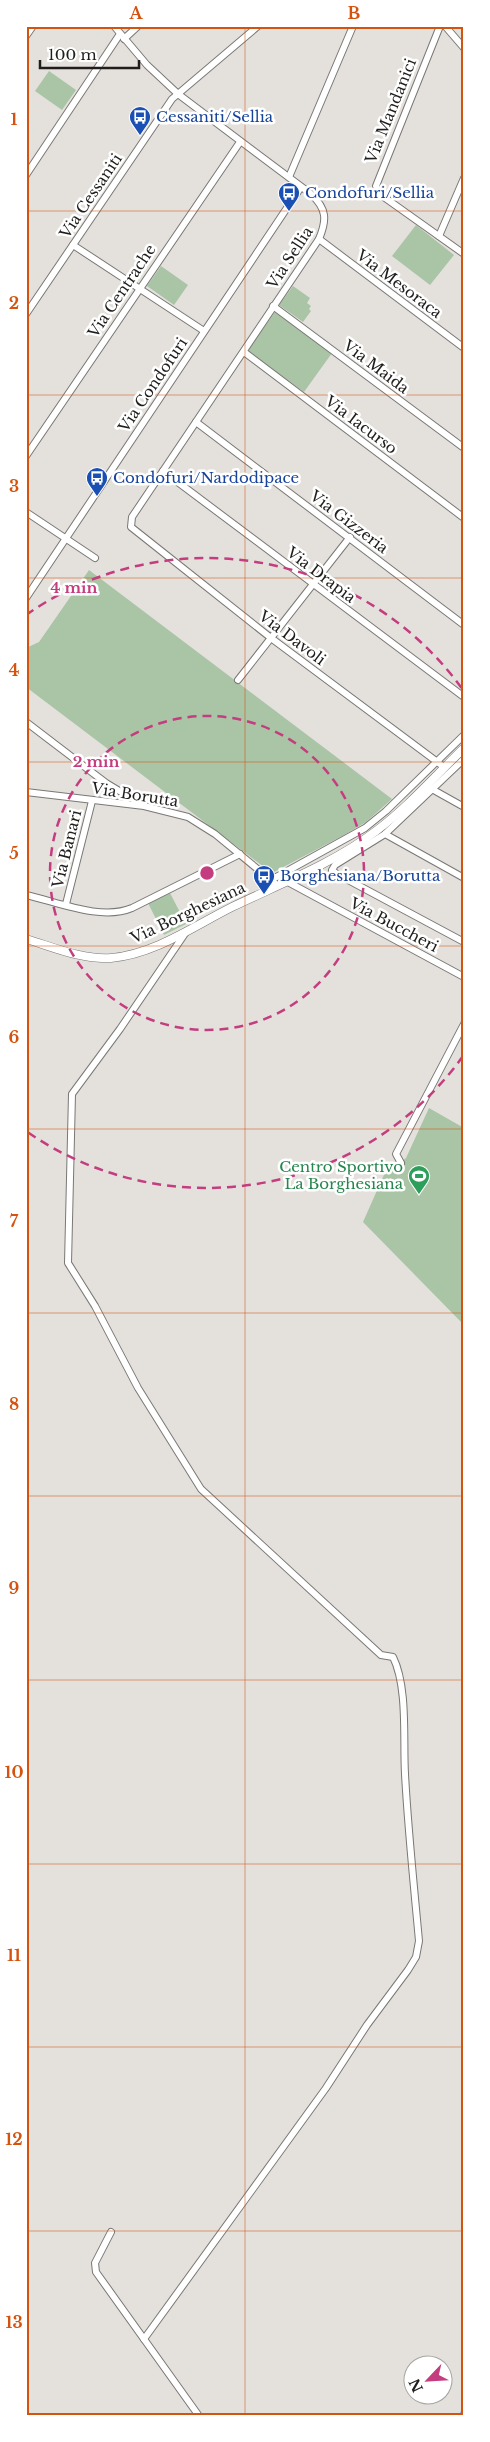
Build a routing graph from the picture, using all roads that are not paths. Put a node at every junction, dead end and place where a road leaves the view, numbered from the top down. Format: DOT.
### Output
graph roads {
  1 [pos="33,26"];
  2 [pos="114,26"];
  3 [pos="138,26"];
  4 [pos="258,26"];
  5 [pos="353,26"];
  6 [pos="440,26"];
  7 [pos="445,26"];
  8 [pos="26,36"];
  9 [pos="122,36"];
  10 [pos="464,48"];
  11 [pos="178,94"];
  12 [pos="240,142"];
  13 [pos="26,175"];
  14 [pos="289,178"];
  15 [pos="464,178"];
  16 [pos="301,187"];
  17 [pos="438,236"];
  18 [pos="319,239"];
  19 [pos="73,245"];
  20 [pos="464,254"];
  21 [pos="139,288"];
  22 [pos="273,306"];
  23 [pos="26,314"];
  24 [pos="204,331"];
  25 [pos="464,348"];
  26 [pos="244,352"];
  27 [pos="196,422"];
  28 [pos="464,448"];
  29 [pos="26,456"];
  30 [pos="163,471"];
  31 [pos="26,512"];
  32 [pos="464,518"];
  33 [pos="130,524"];
  34 [pos="66,538"];
  35 [pos="350,538"];
  36 [pos="95,558"];
  37 [pos="312,584"];
  38 [pos="26,598"];
  39 [pos="464,625"];
  40 [pos="271,638"];
  41 [pos="238,680"];
  42 [pos="464,697"];
  43 [pos="26,722"];
  44 [pos="464,735"];
  45 [pos="464,748"];
  46 [pos="464,759"];
  47 [pos="440,765"];
  48 [pos="425,786"];
  49 [pos="433,790"];
  50 [pos="26,792"];
  51 [pos="92,800"];
  52 [pos="144,806"];
  53 [pos="464,807"];
  54 [pos="386,811"];
  55 [pos="392,817"];
  56 [pos="385,834"];
  57 [pos="240,854"];
  58 [pos="464,878"];
  59 [pos="286,881"];
  60 [pos="274,883"];
  61 [pos="26,894"];
  62 [pos="66,904"];
  63 [pos="186,931"];
  64 [pos="26,939"];
  65 [pos="464,942"];
  66 [pos="464,977"];
  67 [pos="464,1024"];
  68 [pos="401,1163"];
  69 [pos="111,2232"];
  70 [pos="144,2338"];
  71 [pos="199,2416"];
  1 -- 8 [label="street"];
  2 -- 9 [label="street, Via Sellia"];
  3 -- 9 [label="street"];
  4 -- 11 [label="street, Via Cessaniti"];
  5 -- 14 [label="street"];
  6 -- 17 [label="street, Via Mandanici"];
  7 -- 10 [label="street"];
  9 -- 11 [label="street, Via Sellia"];
  9 -- 13 [label="street"];
  11 -- 12 [label="street, Via Sellia"];
  11 -- 19 [label="street, Via Cessaniti"];
  12 -- 14 [label="street, Via Sellia"];
  12 -- 21 [label="street, Via Centrache"];
  14 -- 16 [label="street, Via Sellia"];
  15 -- 17 [label="street"];
  16 -- 18 [label="street, Via Sellia"];
  16 -- 24 [label="street, Via Condofuri"];
  17 -- 20 [label="street, Via Mandanici"];
  18 -- 22 [label="street, Via Sellia"];
  18 -- 25 [label="street, Via Mesoraca"];
  19 -- 21 [label="street"];
  19 -- 23 [label="street, Via Cessaniti"];
  21 -- 24 [label="street"];
  21 -- 29 [label="street, Via Centrache"];
  22 -- 26 [label="street, Via Sellia"];
  22 -- 28 [label="street, Via Maida"];
  24 -- 34 [label="street, Via Condofuri"];
  26 -- 27 [label="street, Via Sellia"];
  26 -- 32 [label="street, Via Iacurso"];
  27 -- 30 [label="street, Via Sellia"];
  27 -- 35 [label="street, Via Gizzeria"];
  30 -- 33 [label="street, Via Sellia"];
  30 -- 37 [label="street, Via Drapia"];
  31 -- 34 [label="street"];
  33 -- 40 [label="street, Via Davoli"];
  34 -- 36 [label="street"];
  34 -- 38 [label="street, Via Condofuri"];
  35 -- 37 [label="street"];
  35 -- 39 [label="street, Via Gizzeria"];
  37 -- 40 [label="street"];
  37 -- 42 [label="street, Via Drapia"];
  40 -- 41 [label="street"];
  40 -- 47 [label="street, Via Davoli"];
  43 -- 52 [label="street"];
  44 -- 47 [label="street, Via Borghesiana"];
  45 -- 47 [label="street, Via Borghesiana"];
  46 -- 49 [label="street"];
  47 -- 48 [label="street, Via Borghesiana"];
  47 -- 54 [label="street, Via Borghesiana"];
  48 -- 49 [label="street"];
  48 -- 55 [label="street, Via Borghesiana"];
  49 -- 53 [label="street"];
  49 -- 56 [label="street"];
  50 -- 51 [label="street, Via Borutta"];
  51 -- 52 [label="street, Via Borutta"];
  51 -- 62 [label="street, Via Banari"];
  52 -- 57 [label="street, Via Borutta"];
  54 -- 55 [label="street"];
  54 -- 60 [label="street, Via Borghesiana"];
  55 -- 59 [label="street, Via Borghesiana"];
  56 -- 58 [label="street"];
  56 -- 65 [label="street"];
  57 -- 60 [label="street, Via Borutta"];
  57 -- 62 [label="street"];
  59 -- 60 [label="street, Via Borghesiana"];
  59 -- 66 [label="street, Via Buccheri"];
  60 -- 63 [label="street, Via Borghesiana"];
  61 -- 62 [label="street"];
  63 -- 64 [label="street, Via Borghesiana"];
  63 -- 70 [label="street"];
  67 -- 68 [label="street"];
  69 -- 70 [label="street"];
  70 -- 71 [label="street"];
}
